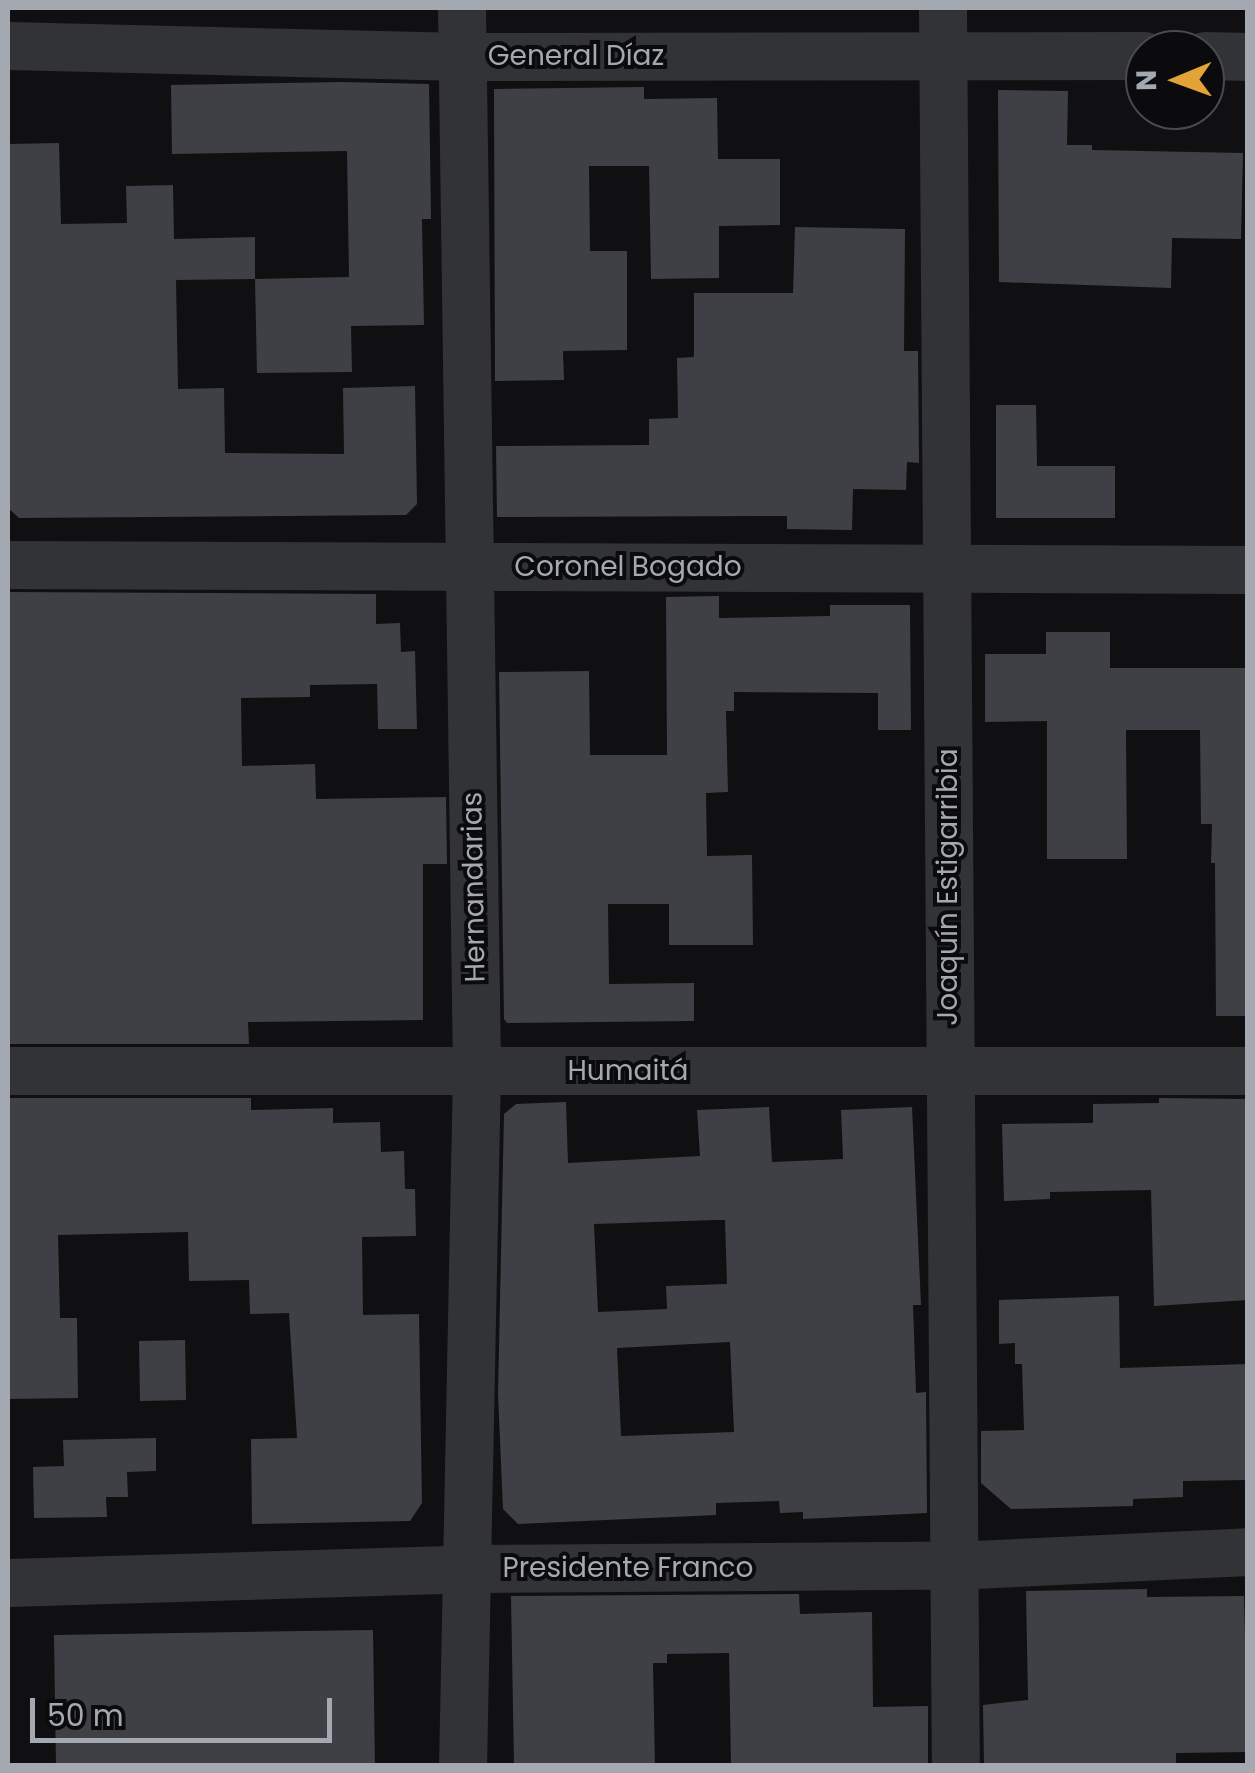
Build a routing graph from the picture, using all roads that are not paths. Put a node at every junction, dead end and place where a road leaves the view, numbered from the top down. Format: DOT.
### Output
graph roads {
  1 [pos="462,8"];
  2 [pos="942,8"];
  3 [pos="8,46"];
  4 [pos="943,54"];
  5 [pos="462,56"];
  6 [pos="1125,56"];
  7 [pos="8,564"];
  8 [pos="468,566"];
  9 [pos="946,569"];
  10 [pos="1248,570"];
  11 [pos="8,1070"];
  12 [pos="477,1070"];
  13 [pos="1248,1070"];
  14 [pos="948,1071"];
  15 [pos="1248,1552"];
  16 [pos="954,1566"];
  17 [pos="467,1568"];
  18 [pos="8,1582"];
  19 [pos="462,1766"];
  20 [pos="956,1766"];
  1 -- 5 [label="street, Hernandarias"];
  2 -- 4 [label="street, Joaquín Estigarribia"];
  3 -- 5 [label="street, General Díaz"];
  4 -- 5 [label="street, General Díaz"];
  4 -- 6 [label="street, General Díaz"];
  4 -- 9 [label="street, Joaquín Estigarribia"];
  5 -- 8 [label="street, Hernandarias"];
  7 -- 8 [label="street, Coronel Bogado"];
  8 -- 9 [label="street, Coronel Bogado"];
  8 -- 12 [label="street, Hernandarias"];
  9 -- 10 [label="street, Coronel Bogado"];
  9 -- 14 [label="street, Joaquín Estigarribia"];
  11 -- 12 [label="street, Humaitá"];
  12 -- 14 [label="street, Humaitá"];
  12 -- 17 [label="street, Hernandarias"];
  13 -- 14 [label="street, Humaitá"];
  14 -- 16 [label="street, Joaquín Estigarribia"];
  15 -- 16 [label="street, Presidente Franco"];
  16 -- 17 [label="street, Presidente Franco"];
  16 -- 20 [label="street, Joaquín Estigarribia"];
  17 -- 18 [label="street, Presidente Franco"];
  17 -- 19 [label="street, Hernandarias"];
}
